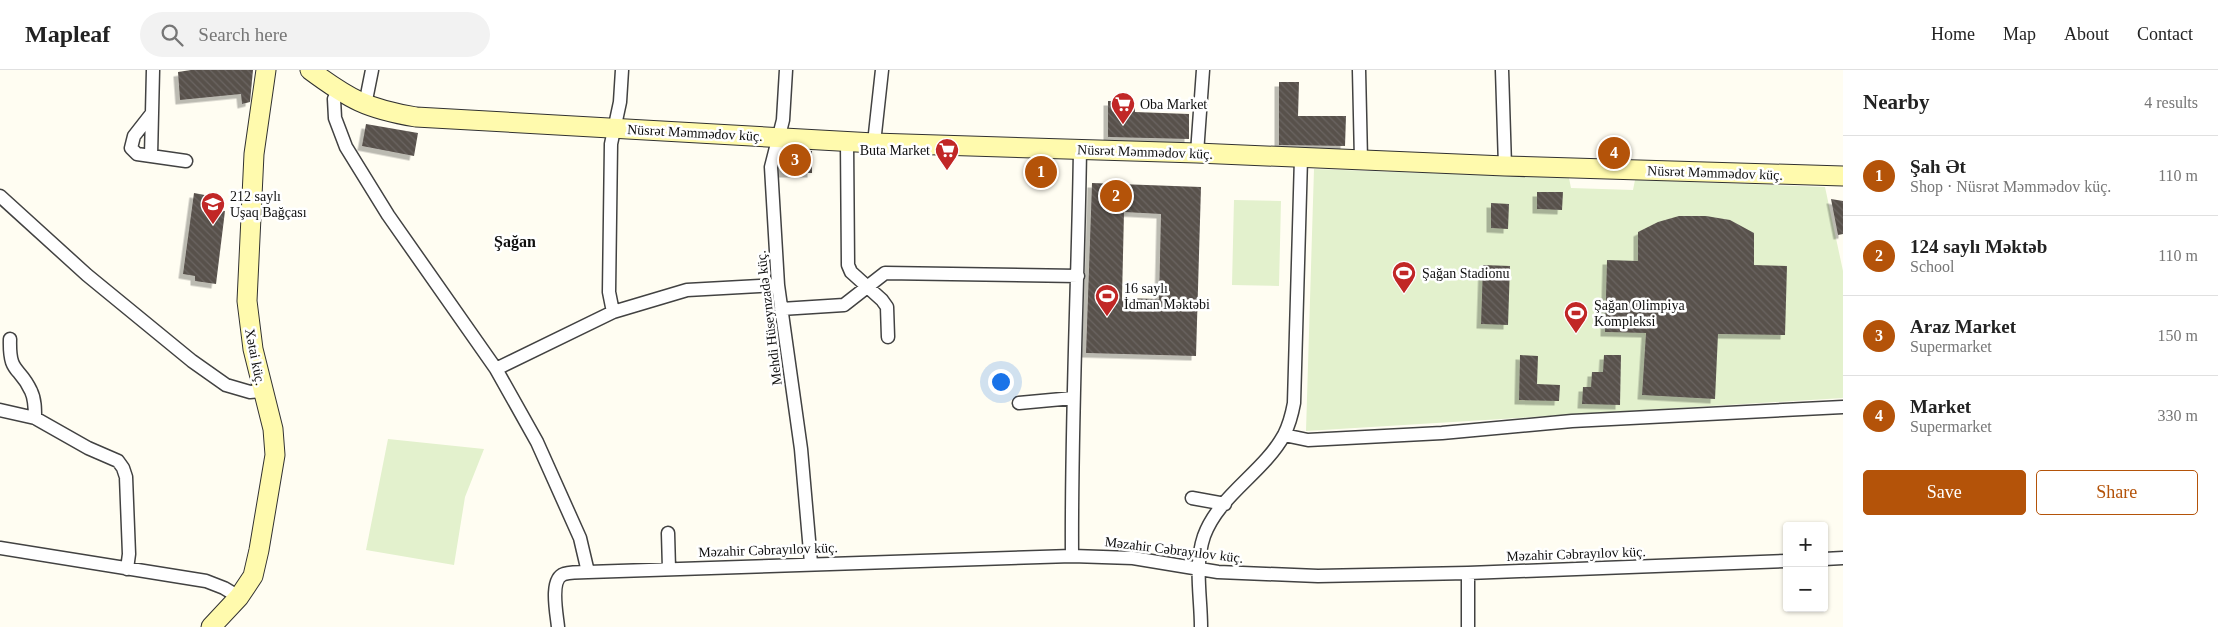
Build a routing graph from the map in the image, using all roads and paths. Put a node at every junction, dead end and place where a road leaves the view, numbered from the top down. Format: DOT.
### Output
graph roads {
  1 [pos="153,70"];
  2 [pos="266,70"];
  3 [pos="310,70"];
  4 [pos="372,70"];
  5 [pos="622,70"];
  6 [pos="786,70"];
  7 [pos="882,70"];
  8 [pos="1203,70"];
  9 [pos="1359,70"];
  10 [pos="1502,70"];
  11 [pos="338,91"];
  12 [pos="365,105"];
  13 [pos="152,113"];
  14 [pos="613,129"];
  15 [pos="778,137"];
  16 [pos="847,142"];
  17 [pos="874,144"];
  18 [pos="1080,150"];
  19 [pos="1197,153"];
  20 [pos="151,156"];
  21 [pos="1301,158"];
  22 [pos="1361,160"];
  23 [pos="186,161"];
  24 [pos="1504,166"];
  25 [pos="1843,176"];
  26 [pos="0,196"];
  27 [pos="1078,276"];
  28 [pos="778,285"];
  29 [pos="866,287"];
  30 [pos="781,309"];
  31 [pos="613,312"];
  32 [pos="888,337"];
  33 [pos="10,339"];
  34 [pos="496,369"];
  35 [pos="262,391"];
  36 [pos="1073,398"];
  37 [pos="1019,403"];
  38 [pos="1843,407"];
  39 [pos="0,410"];
  40 [pos="35,418"];
  41 [pos="1284,435"];
  42 [pos="1192,498"];
  43 [pos="1225,504"];
  44 [pos="668,533"];
  45 [pos="0,548"];
  46 [pos="1072,556"];
  47 [pos="1843,558"];
  48 [pos="1828,559"];
  49 [pos="1783,561"];
  50 [pos="810,563"];
  51 [pos="128,569"];
  52 [pos="670,569"];
  53 [pos="1198,570"];
  54 [pos="588,572"];
  55 [pos="1468,573"];
  56 [pos="239,597"];
  57 [pos="211,627"];
  58 [pos="558,627"];
  59 [pos="1202,627"];
  60 [pos="1468,627"];
  1 -- 13 [label="street"];
  2 -- 35 [label="street, Xətai küç."];
  3 -- 11 [label="street, Nüsrət Məmmədov küç."];
  4 -- 12 [label="street"];
  5 -- 14 [label="street"];
  6 -- 15 [label="street, Mehdi Hüseynzadə küç."];
  7 -- 17 [label="street"];
  8 -- 19 [label="street"];
  9 -- 22 [label="street"];
  10 -- 24 [label="street"];
  11 -- 12 [label="street, Nüsrət Məmmədov küç."];
  11 -- 34 [label="street"];
  12 -- 14 [label="street, Nüsrət Məmmədov küç."];
  13 -- 20 [label="street"];
  13 -- 20 [label="street"];
  14 -- 15 [label="street, Nüsrət Məmmədov küç."];
  14 -- 31 [label="street"];
  15 -- 16 [label="street, Nüsrət Məmmədov küç."];
  15 -- 28 [label="street, Mehdi Hüseynzadə küç."];
  16 -- 17 [label="street, Nüsrət Məmmədov küç."];
  16 -- 29 [label="street"];
  17 -- 18 [label="street, Nüsrət Məmmədov küç."];
  18 -- 19 [label="street, Nüsrət Məmmədov küç."];
  18 -- 27 [label="street"];
  19 -- 21 [label="street, Nüsrət Məmmədov küç."];
  20 -- 23 [label="street"];
  21 -- 22 [label="street, Nüsrət Məmmədov küç."];
  21 -- 41 [label="street"];
  22 -- 24 [label="street, Nüsrət Məmmədov küç."];
  24 -- 25 [label="street, Nüsrət Məmmədov küç."];
  26 -- 35 [label="street"];
  27 -- 29 [label="street"];
  27 -- 36 [label="street"];
  28 -- 30 [label="street, Mehdi Hüseynzadə küç."];
  28 -- 31 [label="street"];
  29 -- 30 [label="street"];
  29 -- 32 [label="street"];
  30 -- 50 [label="street, Mehdi Hüseynzadə küç."];
  31 -- 34 [label="street"];
  33 -- 40 [label="street"];
  34 -- 54 [label="street"];
  35 -- 56 [label="street, Xətai küç."];
  36 -- 37 [label="street"];
  36 -- 46 [label="street"];
  38 -- 41 [label="street"];
  39 -- 40 [label="street"];
  40 -- 51 [label="street"];
  41 -- 43 [label="street"];
  42 -- 43 [label="street"];
  43 -- 53 [label="street"];
  44 -- 52 [label="street"];
  45 -- 51 [label="street"];
  46 -- 50 [label="street, Məzahir Cəbrayılov küç."];
  46 -- 53 [label="street, Məzahir Cəbrayılov küç."];
  47 -- 48 [label="street"];
  49 -- 55 [label="street, Məzahir Cəbrayılov küç."];
  50 -- 52 [label="street, Məzahir Cəbrayılov küç."];
  51 -- 56 [label="street"];
  52 -- 54 [label="street, Məzahir Cəbrayılov küç."];
  53 -- 55 [label="street, Məzahir Cəbrayılov küç."];
  53 -- 59 [label="street"];
  54 -- 58 [label="street, Məzahir Cəbrayılov küç."];
  55 -- 60 [label="street"];
  56 -- 57 [label="street, Xətai küç."];
}
